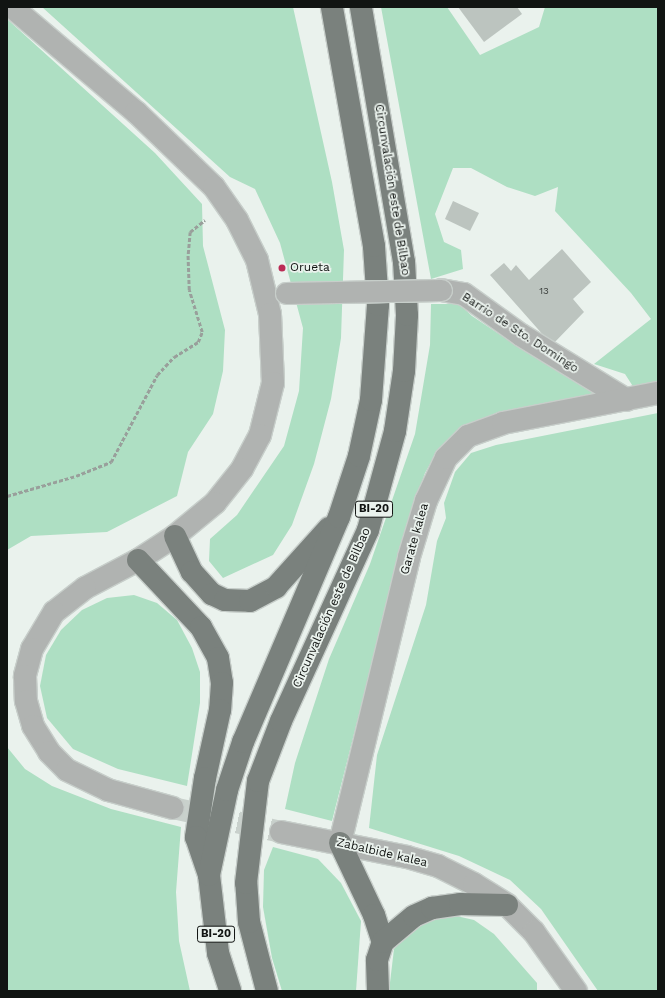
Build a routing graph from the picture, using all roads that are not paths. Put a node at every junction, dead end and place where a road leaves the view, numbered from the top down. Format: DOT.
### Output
graph roads {
  1 [pos="12,7"];
  2 [pos="332,7"];
  3 [pos="361,7"];
  4 [pos="441,290"];
  5 [pos="286,293"];
  6 [pos="658,393"];
  7 [pos="627,400"];
  8 [pos="339,517"];
  9 [pos="175,536"];
  10 [pos="138,560"];
  11 [pos="155,579"];
  12 [pos="174,808"];
  13 [pos="281,832"];
  14 [pos="340,843"];
  15 [pos="208,875"];
  16 [pos="507,905"];
  17 [pos="383,942"];
  18 [pos="230,991"];
  19 [pos="267,991"];
  20 [pos="378,991"];
  21 [pos="576,991"];
  1 -- 9 [label="street"];
  2 -- 8 [label="main road, BI-20"];
  3 -- 19 [label="main road, Circunvalación este de Bilbao / BI-20"];
  4 -- 5 [label="street, Barrio de Sto. Domingo, bridge"];
  4 -- 7 [label="street, Barrio de Sto. Domingo"];
  6 -- 7 [label="street, Garate kalea"];
  7 -- 14 [label="street, Garate kalea"];
  8 -- 9 [label="main road"];
  8 -- 15 [label="main road, BI-20"];
  9 -- 10 [label="street"];
  9 -- 11 [label="street"];
  10 -- 11 [label="main road"];
  10 -- 12 [label="street"];
  11 -- 15 [label="main road"];
  13 -- 14 [label="street, Zabalbide kalea"];
  14 -- 16 [label="street, Zabalbide kalea"];
  14 -- 17 [label="main road"];
  15 -- 18 [label="main road, BI-20"];
  16 -- 17 [label="main road"];
  16 -- 21 [label="street, Zabalbide kalea"];
  17 -- 20 [label="main road"];
}
